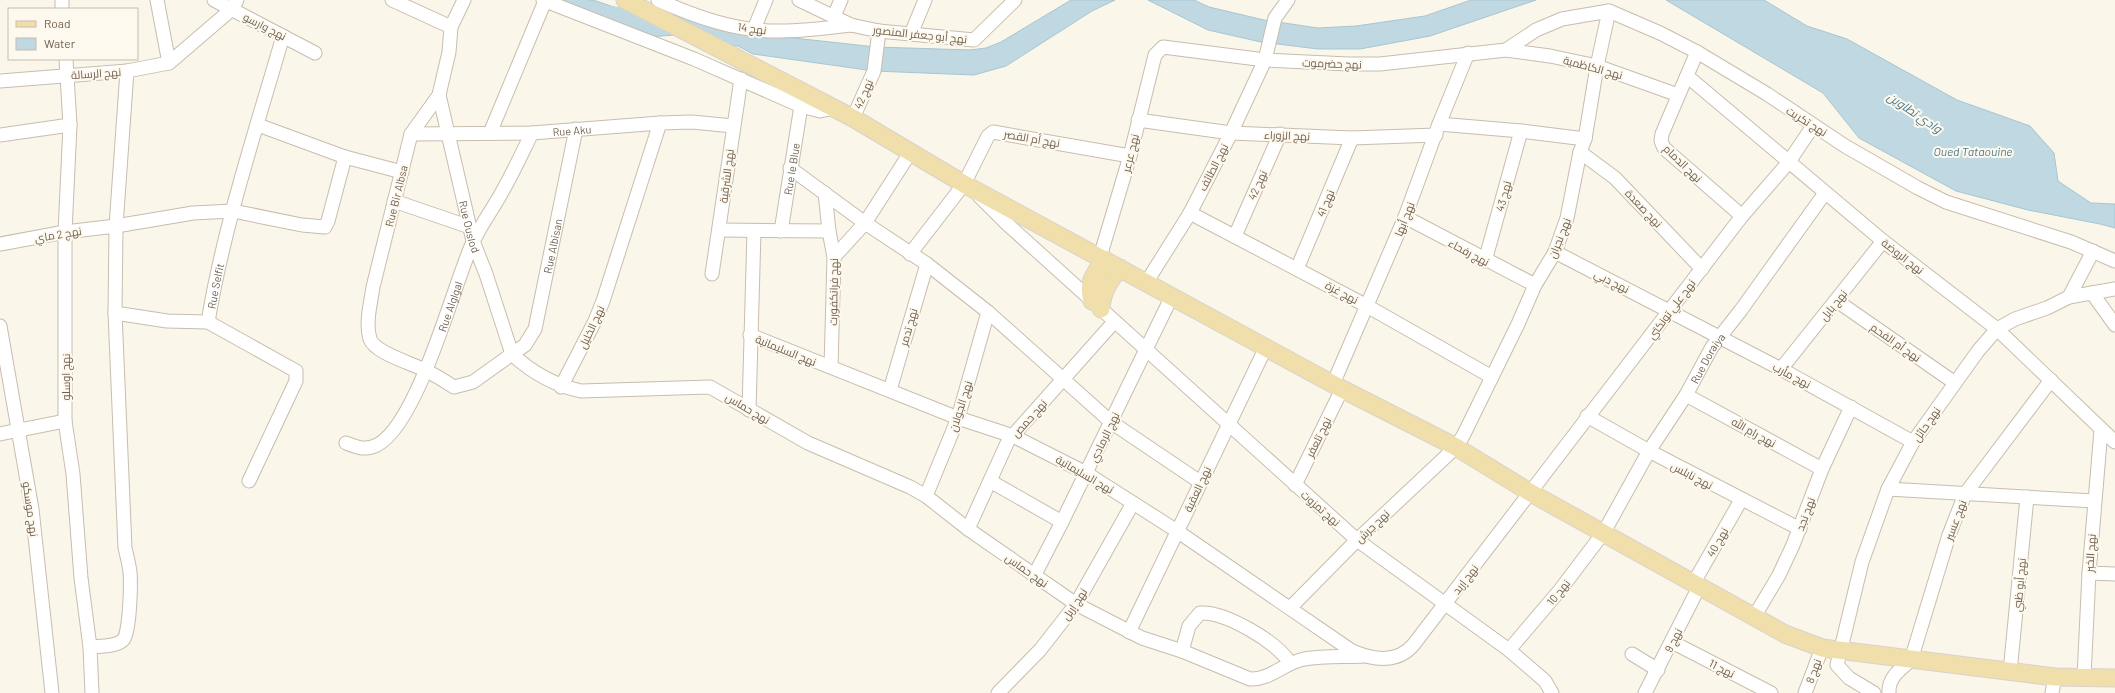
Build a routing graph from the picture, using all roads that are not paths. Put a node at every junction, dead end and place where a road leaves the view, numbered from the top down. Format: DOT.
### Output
graph roads {
  1 [pos="157,0"];
  2 [pos="214,0"];
  3 [pos="392,0"];
  4 [pos="464,0"];
  5 [pos="625,0"];
  6 [pos="658,0"];
  7 [pos="766,0"];
  8 [pos="799,0"];
  9 [pos="841,0"];
  10 [pos="925,0"];
  11 [pos="1015,0"];
  12 [pos="1288,0"];
  13 [pos="544,1"];
  14 [pos="234,5"];
  15 [pos="1609,11"];
  16 [pos="834,16"];
  17 [pos="851,25"];
  18 [pos="451,27"];
  19 [pos="754,29"];
  20 [pos="879,31"];
  21 [pos="912,34"];
  22 [pos="283,36"];
  23 [pos="1159,49"];
  24 [pos="1506,50"];
  25 [pos="1697,52"];
  26 [pos="315,53"];
  27 [pos="1468,53"];
  28 [pos="66,60"];
  29 [pos="1264,60"];
  30 [pos="170,63"];
  31 [pos="1597,66"];
  32 [pos="127,71"];
  33 [pos="68,75"];
  34 [pos="1687,76"];
  35 [pos="741,79"];
  36 [pos="0,81"];
  37 [pos="439,95"];
  38 [pos="1678,95"];
  39 [pos="801,106"];
  40 [pos="832,107"];
  41 [pos="853,118"];
  42 [pos="1138,120"];
  43 [pos="660,123"];
  44 [pos="70,124"];
  45 [pos="258,125"];
  46 [pos="733,126"];
  47 [pos="1813,126"];
  48 [pos="576,129"];
  49 [pos="1437,130"];
  50 [pos="1521,131"];
  51 [pos="448,133"];
  52 [pos="490,133"];
  53 [pos="532,133"];
  54 [pos="1231,133"];
  55 [pos="0,134"];
  56 [pos="411,134"];
  57 [pos="1280,134"];
  58 [pos="1352,138"];
  59 [pos="1585,139"];
  60 [pos="1580,152"];
  61 [pos="910,153"];
  62 [pos="1130,156"];
  63 [pos="345,157"];
  64 [pos="1788,163"];
  65 [pos="790,168"];
  66 [pos="402,172"];
  67 [pos="967,186"];
  68 [pos="825,193"];
  69 [pos="1825,193"];
  70 [pos="394,201"];
  71 [pos="234,211"];
  72 [pos="1190,213"];
  73 [pos="1742,216"];
  74 [pos="1405,217"];
  75 [pos="865,223"];
  76 [pos="116,226"];
  77 [pos="470,227"];
  78 [pos="719,230"];
  79 [pos="754,231"];
  80 [pos="781,231"];
  81 [pos="829,231"];
  82 [pos="65,232"];
  83 [pos="1235,236"];
  84 [pos="1883,241"];
  85 [pos="473,242"];
  86 [pos="0,244"];
  87 [pos="2093,251"];
  88 [pos="1555,252"];
  89 [pos="910,254"];
  90 [pos="834,257"];
  91 [pos="1102,258"];
  92 [pos="1485,261"];
  93 [pos="2115,261"];
  94 [pos="927,264"];
  95 [pos="1120,268"];
  96 [pos="1297,269"];
  97 [pos="1702,269"];
  98 [pos="712,274"];
  99 [pos="1146,283"];
  100 [pos="1535,285"];
  101 [pos="2115,289"];
  102 [pos="2092,293"];
  103 [pos="1172,296"];
  104 [pos="2069,297"];
  105 [pos="1837,301"];
  106 [pos="1096,305"];
  107 [pos="1367,306"];
  108 [pos="1670,310"];
  109 [pos="988,312"];
  110 [pos="115,313"];
  111 [pos="208,322"];
  112 [pos="1114,322"];
  113 [pos="2115,325"];
  114 [pos="0,326"];
  115 [pos="1997,329"];
  116 [pos="750,335"];
  117 [pos="1719,336"];
  118 [pos="1266,347"];
  119 [pos="1147,350"];
  120 [pos="512,354"];
  121 [pos="831,367"];
  122 [pos="1781,368"];
  123 [pos="426,370"];
  124 [pos="1492,377"];
  125 [pos="1064,379"];
  126 [pos="2051,380"];
  127 [pos="1955,383"];
  128 [pos="1338,386"];
  129 [pos="561,387"];
  130 [pos="890,390"];
  131 [pos="1686,395"];
  132 [pos="1851,407"];
  133 [pos="749,410"];
  134 [pos="1588,416"];
  135 [pos="958,418"];
  136 [pos="65,421"];
  137 [pos="1111,422"];
  138 [pos="1227,425"];
  139 [pos="18,430"];
  140 [pos="2101,430"];
  141 [pos="0,434"];
  142 [pos="1013,436"];
  143 [pos="1913,442"];
  144 [pos="2115,442"];
  145 [pos="346,443"];
  146 [pos="1456,446"];
  147 [pos="1649,452"];
  148 [pos="1822,469"];
  149 [pos="1086,473"];
  150 [pos="248,481"];
  151 [pos="990,481"];
  152 [pos="1200,482"];
  153 [pos="1295,485"];
  154 [pos="1888,489"];
  155 [pos="1531,493"];
  156 [pos="1965,494"];
  157 [pos="926,496"];
  158 [pos="2027,497"];
  159 [pos="1741,500"];
  160 [pos="2094,501"];
  161 [pos="1133,503"];
  162 [pos="1062,522"];
  163 [pos="968,529"];
  164 [pos="1800,529"];
  165 [pos="1177,531"];
  166 [pos="1604,532"];
  167 [pos="1357,540"];
  168 [pos="2089,573"];
  169 [pos="2115,574"];
  170 [pos="1034,576"];
  171 [pos="1696,585"];
  172 [pos="1076,604"];
  173 [pos="1444,605"];
  174 [pos="1290,608"];
  175 [pos="1754,617"];
  176 [pos="1129,632"];
  177 [pos="1672,642"];
  178 [pos="90,647"];
  179 [pos="1822,648"];
  180 [pos="1509,650"];
  181 [pos="1839,650"];
  182 [pos="1182,651"];
  183 [pos="1632,654"];
  184 [pos="1364,656"];
  185 [pos="1393,658"];
  186 [pos="1911,660"];
  187 [pos="1290,663"];
  188 [pos="1658,670"];
  189 [pos="2010,672"];
  190 [pos="2084,677"];
  191 [pos="2115,678"];
  192 [pos="1545,681"];
  193 [pos="2054,685"];
  194 [pos="52,693"];
  195 [pos="92,693"];
  196 [pos="998,693"];
  197 [pos="1552,693"];
  198 [pos="1562,693"];
  199 [pos="1645,693"];
  200 [pos="1771,693"];
  201 [pos="1805,693"];
  202 [pos="1874,693"];
  203 [pos="1889,693"];
  1 -- 30 [label="street"];
  2 -- 14 [label="street, نهج وارسو"];
  3 -- 18 [label="street"];
  4 -- 18 [label="street, Rue Bir Albsa"];
  5 -- 40 [label="main road"];
  6 -- 19 [label="street, نهج 14"];
  7 -- 19 [label="street"];
  8 -- 16 [label="street, نهج أبو جعفر المنصور"];
  9 -- 16 [label="street"];
  10 -- 21 [label="street"];
  11 -- 21 [label="street, نهج أبو جعفر المنصور"];
  12 -- 29 [label="street, نهج الطائف"];
  13 -- 35 [label="street"];
  13 -- 52 [label="street"];
  14 -- 22 [label="street, نهج وارسو"];
  14 -- 30 [label="street"];
  15 -- 24 [label="street"];
  15 -- 25 [label="street, نهج تكريت"];
  15 -- 31 [label="street, نهج نجران"];
  16 -- 17 [label="street, نهج أبو جعفر المنصور"];
  17 -- 19 [label="street, نهج 14"];
  17 -- 20 [label="street, نهج أبو جعفر المنصور"];
  18 -- 37 [label="street, Rue Bir Albsa"];
  20 -- 21 [label="street, نهج أبو جعفر المنصور"];
  20 -- 41 [label="street, نهج 42"];
  22 -- 26 [label="street, نهج وارسو"];
  22 -- 45 [label="street, Rue Selfit"];
  23 -- 29 [label="street, نهج حضرموت"];
  23 -- 42 [label="street, نهج عرعر"];
  24 -- 27 [label="street, نهج حضرموت"];
  24 -- 31 [label="street, نهج الكاظمية"];
  25 -- 34 [label="street, نهج الدمام"];
  25 -- 47 [label="street, نهج تكريت"];
  27 -- 29 [label="street, نهج حضرموت"];
  27 -- 49 [label="street, نهج أبها"];
  28 -- 33 [label="street, نهج اوسلو"];
  29 -- 54 [label="street, نهج الطائف"];
  30 -- 32 [label="street, نهج الرسالة"];
  31 -- 38 [label="street, نهج الكاظمية"];
  31 -- 59 [label="street, نهج نجران"];
  32 -- 33 [label="street, نهج الرسالة"];
  32 -- 76 [label="street"];
  33 -- 36 [label="street, نهج الرسالة"];
  33 -- 44 [label="street, نهج اوسلو"];
  34 -- 38 [label="street, نهج الدمام"];
  34 -- 64 [label="street, نهج الروضة"];
  35 -- 39 [label="street"];
  35 -- 46 [label="street, نهج الشرقية"];
  37 -- 51 [label="street, Rue Ouslod"];
  37 -- 56 [label="street, Rue Bir Albsa"];
  38 -- 73 [label="street, نهج الدمام"];
  39 -- 40 [label="street"];
  39 -- 65 [label="street, Rue le Blue"];
  40 -- 41 [label="main road"];
  41 -- 61 [label="main road"];
  42 -- 54 [label="street, نهج الزوراء"];
  42 -- 62 [label="street, نهج عرعر"];
  43 -- 46 [label="street, Rue Aku"];
  43 -- 48 [label="street, Rue Aku"];
  43 -- 129 [label="street, نهج الخليل"];
  44 -- 55 [label="street"];
  44 -- 82 [label="street, نهج اوسلو"];
  45 -- 63 [label="street"];
  45 -- 71 [label="street, Rue Selfit"];
  46 -- 78 [label="street, نهج الشرقية"];
  47 -- 64 [label="street, نهج علي تونكتي"];
  47 -- 87 [label="street, نهج تكريت"];
  48 -- 53 [label="street, Rue Aku"];
  48 -- 120 [label="street, Rue Albisan"];
  49 -- 50 [label="street, نهج الزوراء"];
  49 -- 58 [label="street, نهج الزوراء"];
  49 -- 74 [label="street, نهج أبها"];
  50 -- 59 [label="street, نهج الزوراء"];
  50 -- 92 [label="street, نهج 43"];
  51 -- 52 [label="street, Rue Aku"];
  51 -- 56 [label="street, Rue Aku"];
  51 -- 77 [label="street, Rue Ouslod"];
  52 -- 53 [label="street, Rue Aku"];
  53 -- 85 [label="street, Rue Alglgal"];
  54 -- 57 [label="street, نهج الزوراء"];
  54 -- 72 [label="street, نهج الطائف"];
  56 -- 66 [label="street, Rue Bir Albsa"];
  57 -- 58 [label="street, نهج الزوراء"];
  57 -- 83 [label="street, نهج 42"];
  58 -- 96 [label="street, نهج 41"];
  59 -- 60 [label="street, نهج نجران"];
  60 -- 88 [label="street, نهج نجران"];
  60 -- 97 [label="street, نهج صعدة"];
  61 -- 67 [label="main road"];
  61 -- 75 [label="street"];
  62 -- 67 [label="street, نهج أم القصر"];
  62 -- 91 [label="street, نهج عرعر"];
  63 -- 66 [label="street"];
  63 -- 71 [label="street, نهج 2 ماي"];
  64 -- 69 [label="street, نهج الروضة"];
  64 -- 73 [label="street, نهج علي تونكتي"];
  65 -- 68 [label="street"];
  65 -- 80 [label="street, Rue le Blue"];
  66 -- 70 [label="street, Rue Bir Albsa"];
  67 -- 89 [label="street"];
  67 -- 91 [label="main road"];
  67 -- 106 [label="street, نهج تمزوت"];
  68 -- 75 [label="street"];
  68 -- 81 [label="street, نهج فرانكفورت"];
  69 -- 84 [label="street, نهج الروضة"];
  69 -- 117 [label="street, Rue Doraiya"];
  70 -- 77 [label="street"];
  70 -- 123 [label="street, Rue Bir Albsa"];
  71 -- 76 [label="street, نهج 2 ماي"];
  71 -- 111 [label="street, Rue Selfit"];
  72 -- 83 [label="street, نهج غزة"];
  72 -- 99 [label="street, نهج الطائف"];
  73 -- 97 [label="street, نهج علي تونكتي"];
  74 -- 92 [label="street, نهج رفحاء"];
  74 -- 107 [label="street, نهج أبها"];
  75 -- 89 [label="street"];
  75 -- 90 [label="street"];
  76 -- 82 [label="street, نهج 2 ماي"];
  76 -- 110 [label="street"];
  77 -- 85 [label="street, Rue Ouslod"];
  78 -- 79 [label="street"];
  78 -- 98 [label="street, نهج الشرقية"];
  79 -- 80 [label="street"];
  79 -- 116 [label="street"];
  80 -- 81 [label="street"];
  81 -- 90 [label="street, نهج فرانكفورت"];
  82 -- 86 [label="street, نهج 2 ماي"];
  82 -- 136 [label="street, نهج اوسلو"];
  83 -- 96 [label="street, نهج غزة"];
  84 -- 105 [label="street, نهج بابل"];
  84 -- 115 [label="street, نهج الروضة"];
  85 -- 120 [label="street, Rue Ouslod"];
  85 -- 123 [label="street, Rue Alglgal"];
  87 -- 93 [label="street, نهج تكريت"];
  87 -- 104 [label="street"];
  88 -- 100 [label="street, نهج نجران"];
  88 -- 108 [label="street, نهج دبي"];
  89 -- 94 [label="street"];
  90 -- 121 [label="street, نهج فرانكفورت"];
  91 -- 95 [label="main road"];
  91 -- 106 [label="main road"];
  92 -- 100 [label="street, نهج رفحاء"];
  94 -- 109 [label="street"];
  94 -- 130 [label="street, نهج تدمر"];
  95 -- 99 [label="main road"];
  95 -- 106 [label="main road"];
  96 -- 107 [label="street, نهج غزة"];
  97 -- 108 [label="street, نهج علي تونكتي"];
  99 -- 103 [label="main road"];
  100 -- 124 [label="street, نهج نجران"];
  101 -- 102 [label="street, نهج حائل"];
  102 -- 104 [label="street, نهج حائل"];
  102 -- 113 [label="street"];
  103 -- 118 [label="main road"];
  103 -- 119 [label="street, نهج الرمادي"];
  104 -- 115 [label="street, نهج حائل"];
  105 -- 122 [label="street, نهج بابل"];
  105 -- 127 [label="street, نهج أم الفحم"];
  106 -- 112 [label="street, نهج تمزوت"];
  107 -- 124 [label="street, نهج غزة"];
  107 -- 128 [label="street, نهج أبها"];
  108 -- 117 [label="street, نهج مأرب"];
  108 -- 134 [label="street, نهج علي تونكتي"];
  109 -- 125 [label="street"];
  109 -- 135 [label="street, نهج الجولان"];
  110 -- 111 [label="street"];
  110 -- 178 [label="street"];
  111 -- 150 [label="street, Rue Selfit"];
  112 -- 119 [label="street, نهج تمزوت"];
  112 -- 125 [label="street, نهج حمص"];
  114 -- 139 [label="street, نهج موسكو"];
  115 -- 126 [label="street, نهج الروضة"];
  115 -- 127 [label="street, نهج حائل"];
  116 -- 121 [label="street, نهج السليمانية"];
  116 -- 133 [label="street"];
  117 -- 122 [label="street, نهج مأرب"];
  117 -- 131 [label="street, Rue Doraiya"];
  118 -- 128 [label="main road"];
  118 -- 138 [label="street, نهج العقبة"];
  119 -- 137 [label="street, نهج الرمادي"];
  119 -- 138 [label="street, نهج تمزوت"];
  120 -- 123 [label="street, Rue Albisan"];
  120 -- 129 [label="street"];
  121 -- 130 [label="street, نهج السليمانية"];
  122 -- 132 [label="street, نهج مأرب"];
  123 -- 145 [label="street, Rue Alglgal"];
  124 -- 146 [label="street, نهج نجران"];
  125 -- 137 [label="street"];
  125 -- 142 [label="street, نهج حمص"];
  126 -- 140 [label="street, نهج الروضة"];
  126 -- 156 [label="street, نهج عسير"];
  127 -- 143 [label="street, نهج حائل"];
  128 -- 146 [label="main road"];
  128 -- 153 [label="street, نهج تلعفر"];
  129 -- 133 [label="street, نهج حماس"];
  130 -- 135 [label="street, نهج السليمانية"];
  131 -- 147 [label="street, Rue Doraiya"];
  131 -- 148 [label="street, نهج رام الله"];
  132 -- 143 [label="street, نهج مأرب"];
  132 -- 148 [label="street, نهج نجد"];
  133 -- 157 [label="street, نهج حماس"];
  134 -- 147 [label="street, نهج نابلس"];
  134 -- 155 [label="street, نهج علي تونكتي"];
  135 -- 142 [label="street, نهج السليمانية"];
  135 -- 157 [label="street, نهج الجولان"];
  136 -- 139 [label="street"];
  136 -- 178 [label="street, نهج اوسلو"];
  137 -- 149 [label="street, نهج الرمادي"];
  137 -- 152 [label="street"];
  138 -- 152 [label="street, نهج العقبة"];
  138 -- 153 [label="street, نهج تمزوت"];
  139 -- 141 [label="street"];
  139 -- 194 [label="street, نهج موسكو"];
  140 -- 144 [label="street, نهج الروضة"];
  140 -- 160 [label="street, نهج الخبر"];
  142 -- 149 [label="street, نهج السليمانية"];
  142 -- 151 [label="street, نهج حمص"];
  143 -- 154 [label="street, نهج حائل"];
  146 -- 155 [label="main road"];
  146 -- 167 [label="street, نهج جرش"];
  147 -- 159 [label="street, نهج نابلس"];
  147 -- 166 [label="street, Rue Doraiya"];
  148 -- 164 [label="street, نهج نجد"];
  149 -- 161 [label="street, نهج السليمانية"];
  149 -- 162 [label="street, نهج الرمادي"];
  151 -- 162 [label="street"];
  151 -- 163 [label="street, نهج حمص"];
  152 -- 165 [label="street, نهج العقبة"];
  153 -- 167 [label="street, نهج تمزوت"];
  154 -- 156 [label="street"];
  154 -- 181 [label="street, نهج حائل"];
  155 -- 166 [label="main road"];
  155 -- 173 [label="street, نهج إربد"];
  156 -- 158 [label="street"];
  156 -- 186 [label="street, نهج عسير"];
  157 -- 163 [label="street, نهج حماس"];
  158 -- 160 [label="street"];
  158 -- 189 [label="street, نهج أبو ظبي"];
  159 -- 164 [label="street, نهج نابلس"];
  159 -- 171 [label="street, نهج 40"];
  160 -- 168 [label="street, نهج الخبر"];
  161 -- 165 [label="street, نهج السليمانية"];
  161 -- 172 [label="street, نهج إربل"];
  162 -- 170 [label="street, نهج الرمادي"];
  163 -- 170 [label="street, نهج حماس"];
  164 -- 175 [label="street, نهج نجد"];
  165 -- 174 [label="street, نهج السليمانية"];
  165 -- 176 [label="street, نهج العقبة"];
  166 -- 171 [label="main road"];
  166 -- 180 [label="street, نهج 10"];
  167 -- 173 [label="street, نهج تمزوت"];
  167 -- 174 [label="street, نهج جرش"];
  168 -- 169 [label="street"];
  168 -- 190 [label="street, نهج الخبر"];
  170 -- 172 [label="street, نهج حماس"];
  171 -- 175 [label="main road"];
  171 -- 177 [label="street, نهج 9"];
  172 -- 176 [label="street, نهج حماس"];
  172 -- 196 [label="street, نهج إربل"];
  173 -- 180 [label="street, نهج تمزوت"];
  173 -- 185 [label="street, نهج إربد"];
  174 -- 184 [label="street, نهج السليمانية"];
  175 -- 179 [label="main road"];
  176 -- 182 [label="street, نهج حماس"];
  177 -- 188 [label="street, نهج 9"];
  177 -- 200 [label="street, نهج 11"];
  178 -- 195 [label="street, نهج اوسلو"];
  179 -- 181 [label="main road"];
  179 -- 201 [label="street, نهج 8"];
  180 -- 192 [label="street, نهج تمزوت"];
  181 -- 186 [label="main road"];
  181 -- 202 [label="street, نهج حائل"];
  182 -- 187 [label="street, نهج حماس"];
  182 -- 187 [label="street"];
  183 -- 188 [label="street"];
  184 -- 185 [label="street, نهج السليمانية"];
  184 -- 187 [label="street, نهج حماس"];
  186 -- 189 [label="main road"];
  186 -- 203 [label="street"];
  188 -- 199 [label="street, نهج 9"];
  189 -- 193 [label="main road"];
  190 -- 191 [label="main road"];
  190 -- 193 [label="main road"];
  192 -- 197 [label="street, نهج تمزوت"];
  192 -- 198 [label="street"];
}
